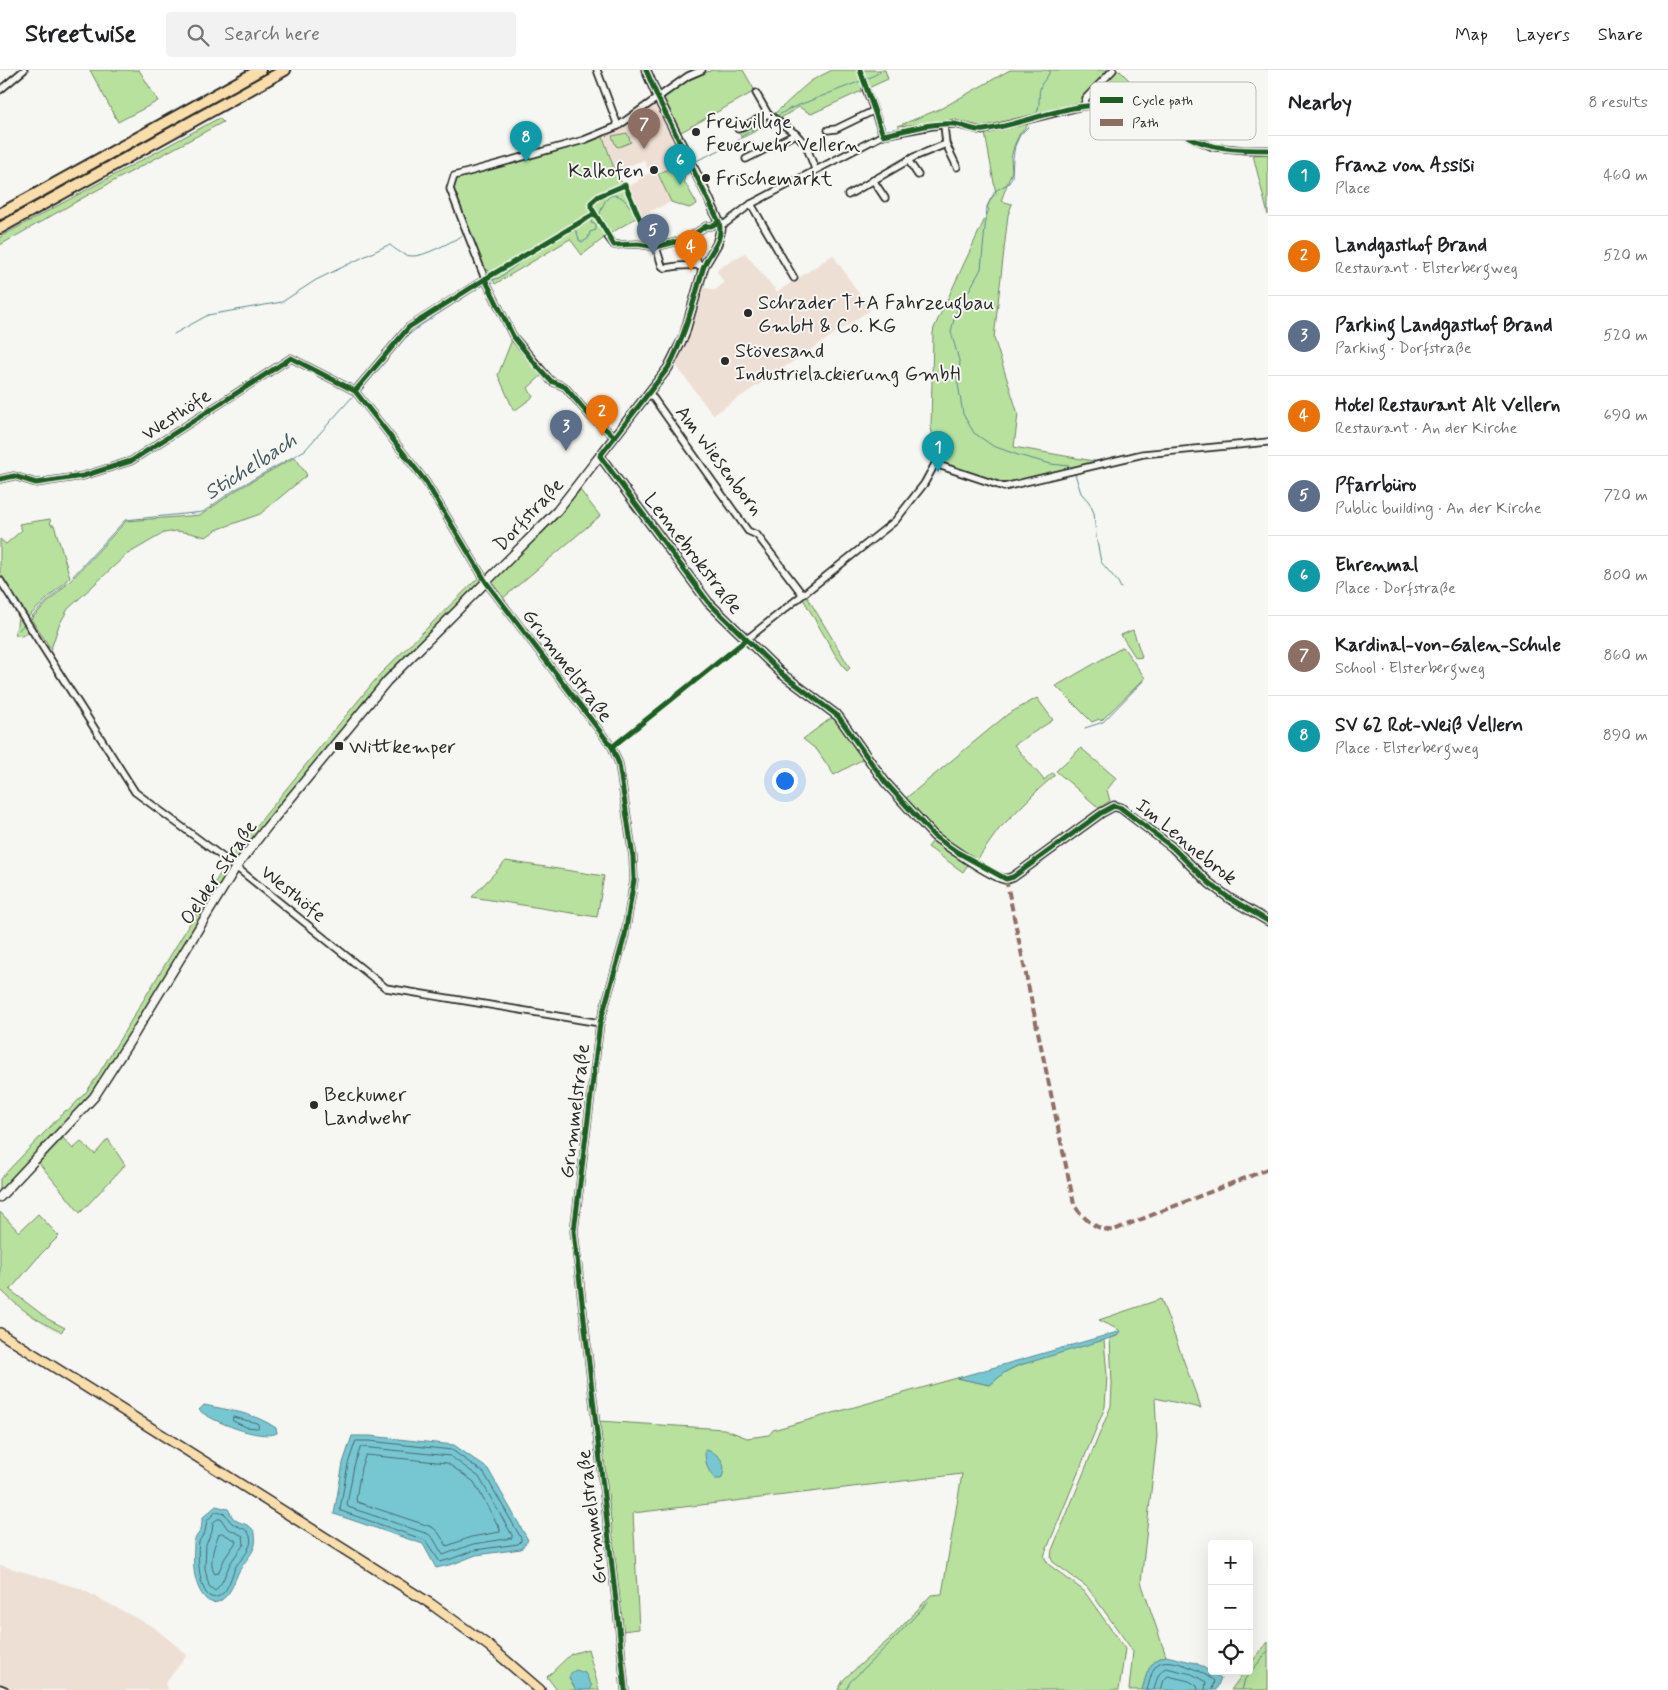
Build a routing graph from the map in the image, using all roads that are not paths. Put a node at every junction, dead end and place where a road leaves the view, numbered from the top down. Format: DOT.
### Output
graph roads {
  1 [pos="24,70"];
  2 [pos="260,70"];
  3 [pos="285,70"];
  4 [pos="597,70"];
  5 [pos="644,70"];
  6 [pos="702,70"];
  7 [pos="1114,70"];
  8 [pos="687,73"];
  9 [pos="1102,82"];
  10 [pos="866,89"];
  11 [pos="0,90"];
  12 [pos="756,93"];
  13 [pos="1090,94"];
  14 [pos="658,98"];
  15 [pos="1090,105"];
  16 [pos="1084,106"];
  17 [pos="874,110"];
  18 [pos="768,114"];
  19 [pos="944,125"];
  20 [pos="618,126"];
  21 [pos="738,129"];
  22 [pos="828,130"];
  23 [pos="796,134"];
  24 [pos="883,135"];
  25 [pos="1196,140"];
  26 [pos="946,144"];
  27 [pos="1268,150"];
  28 [pos="746,159"];
  29 [pos="908,160"];
  30 [pos="957,167"];
  31 [pos="815,169"];
  32 [pos="918,175"];
  33 [pos="873,180"];
  34 [pos="848,195"];
  35 [pos="885,198"];
  36 [pos="751,204"];
  37 [pos="0,214"];
  38 [pos="720,223"];
  39 [pos="0,228"];
  40 [pos="608,237"];
  41 [pos="687,239"];
  42 [pos="656,247"];
  43 [pos="701,266"];
  44 [pos="794,278"];
  45 [pos="485,279"];
  46 [pos="356,391"];
  47 [pos="649,392"];
  48 [pos="615,437"];
  49 [pos="1268,442"];
  50 [pos="600,456"];
  51 [pos="0,480"];
  52 [pos="486,582"];
  53 [pos="1,584"];
  54 [pos="802,594"];
  55 [pos="746,640"];
  56 [pos="934,836"];
  57 [pos="236,867"];
  58 [pos="1268,922"];
  59 [pos="600,1023"];
  60 [pos="0,1197"];
  61 [pos="0,1333"];
  62 [pos="0,1688"];
  63 [pos="5,1690"];
  64 [pos="540,1690"];
  65 [pos="625,1690"];
  1 -- 11 [label="street"];
  2 -- 37 [label="highway"];
  3 -- 39 [label="highway"];
  4 -- 20 [label="street"];
  5 -- 14 [label="street"];
  6 -- 8 [label="street"];
  7 -- 9 [label="street"];
  8 -- 14 [label="street"];
  10 -- 17 [label="street"];
  12 -- 18 [label="street"];
  13 -- 16 [label="street"];
  14 -- 20 [label="street"];
  14 -- 38 [label="street"];
  15 -- 16 [label="street"];
  16 -- 19 [label="street"];
  17 -- 22 [label="street"];
  17 -- 24 [label="street"];
  18 -- 21 [label="street"];
  18 -- 23 [label="street"];
  19 -- 24 [label="street"];
  19 -- 26 [label="street"];
  20 -- 45 [label="street"];
  23 -- 28 [label="street"];
  23 -- 31 [label="street"];
  24 -- 31 [label="street"];
  25 -- 27 [label="street"];
  26 -- 29 [label="street"];
  26 -- 30 [label="street"];
  29 -- 32 [label="street"];
  29 -- 33 [label="street"];
  31 -- 36 [label="street"];
  33 -- 34 [label="street"];
  33 -- 35 [label="street"];
  36 -- 38 [label="street"];
  36 -- 44 [label="street"];
  38 -- 41 [label="street"];
  38 -- 43 [label="street, Dorfstraße"];
  40 -- 42 [label="street"];
  41 -- 42 [label="street"];
  41 -- 43 [label="street"];
  42 -- 43 [label="street"];
  43 -- 47 [label="street, Dorfstraße"];
  45 -- 46 [label="street"];
  45 -- 48 [label="street"];
  46 -- 51 [label="street, Westhöfe"];
  46 -- 52 [label="street, Grummelstraße"];
  47 -- 48 [label="street, Dorfstraße"];
  47 -- 54 [label="street, Am Wiesenborn"];
  48 -- 50 [label="street, Dorfstraße"];
  49 -- 54 [label="street"];
  50 -- 52 [label="street, Dorfstraße"];
  50 -- 55 [label="street, Lennebrokstraße"];
  52 -- 57 [label="street, Oelder Straße"];
  52 -- 59 [label="street, Grummelstraße"];
  53 -- 57 [label="street, Westhöfe"];
  54 -- 55 [label="street"];
  55 -- 56 [label="street, Lennebrokstraße"];
  56 -- 58 [label="street, Im Lennebrok"];
  57 -- 59 [label="street, Westhöfe"];
  57 -- 60 [label="street, Oelder Straße"];
  59 -- 65 [label="street, Grummelstraße"];
  61 -- 64 [label="main road"];
  62 -- 63 [label="street"];
}
